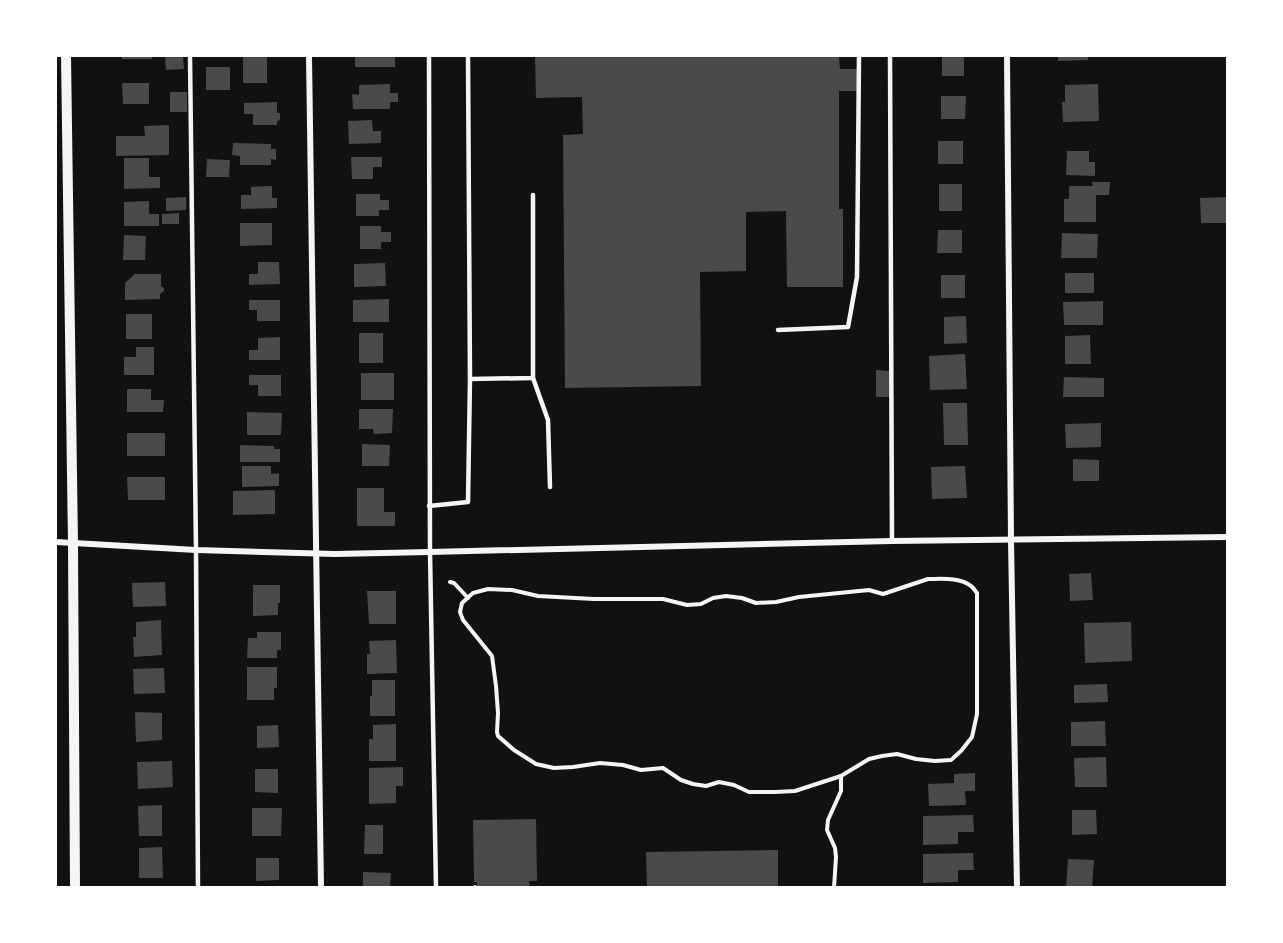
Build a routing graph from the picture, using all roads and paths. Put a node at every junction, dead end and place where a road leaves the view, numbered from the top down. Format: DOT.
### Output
graph roads {
  1 [pos="66,56"];
  2 [pos="190,56"];
  3 [pos="309,56"];
  4 [pos="429,56"];
  5 [pos="468,56"];
  6 [pos="859,56"];
  7 [pos="890,56"];
  8 [pos="1007,56"];
  9 [pos="533,195"];
  10 [pos="778,330"];
  11 [pos="533,378"];
  12 [pos="470,379"];
  13 [pos="550,487"];
  14 [pos="429,506"];
  15 [pos="1227,537"];
  16 [pos="1011,540"];
  17 [pos="892,541"];
  18 [pos="56,542"];
  19 [pos="73,544"];
  20 [pos="196,550"];
  21 [pos="429,552"];
  22 [pos="317,553"];
  23 [pos="450,582"];
  24 [pos="468,598"];
  25 [pos="841,776"];
  26 [pos="75,888"];
  27 [pos="198,888"];
  28 [pos="321,888"];
  29 [pos="436,888"];
  30 [pos="834,888"];
  31 [pos="1017,888"];
  1 -- 19 [label="street"];
  2 -- 20 [label="lane"];
  3 -- 22 [label="street"];
  4 -- 14 [label="lane"];
  5 -- 12 [label="lane"];
  6 -- 10 [label="lane"];
  7 -- 17 [label="lane"];
  8 -- 16 [label="street"];
  9 -- 11 [label="lane"];
  11 -- 12 [label="lane"];
  11 -- 13 [label="lane"];
  12 -- 14 [label="lane"];
  14 -- 21 [label="lane"];
  15 -- 16 [label="street"];
  16 -- 17 [label="street"];
  16 -- 31 [label="street"];
  17 -- 21 [label="street"];
  18 -- 19 [label="street"];
  19 -- 20 [label="street"];
  19 -- 26 [label="street"];
  20 -- 22 [label="street"];
  20 -- 27 [label="lane"];
  21 -- 22 [label="street"];
  21 -- 29 [label="lane"];
  22 -- 28 [label="street"];
  23 -- 24 [label="path"];
  24 -- 25 [label="path"];
  24 -- 25 [label="path"];
  25 -- 30 [label="path"];
}
